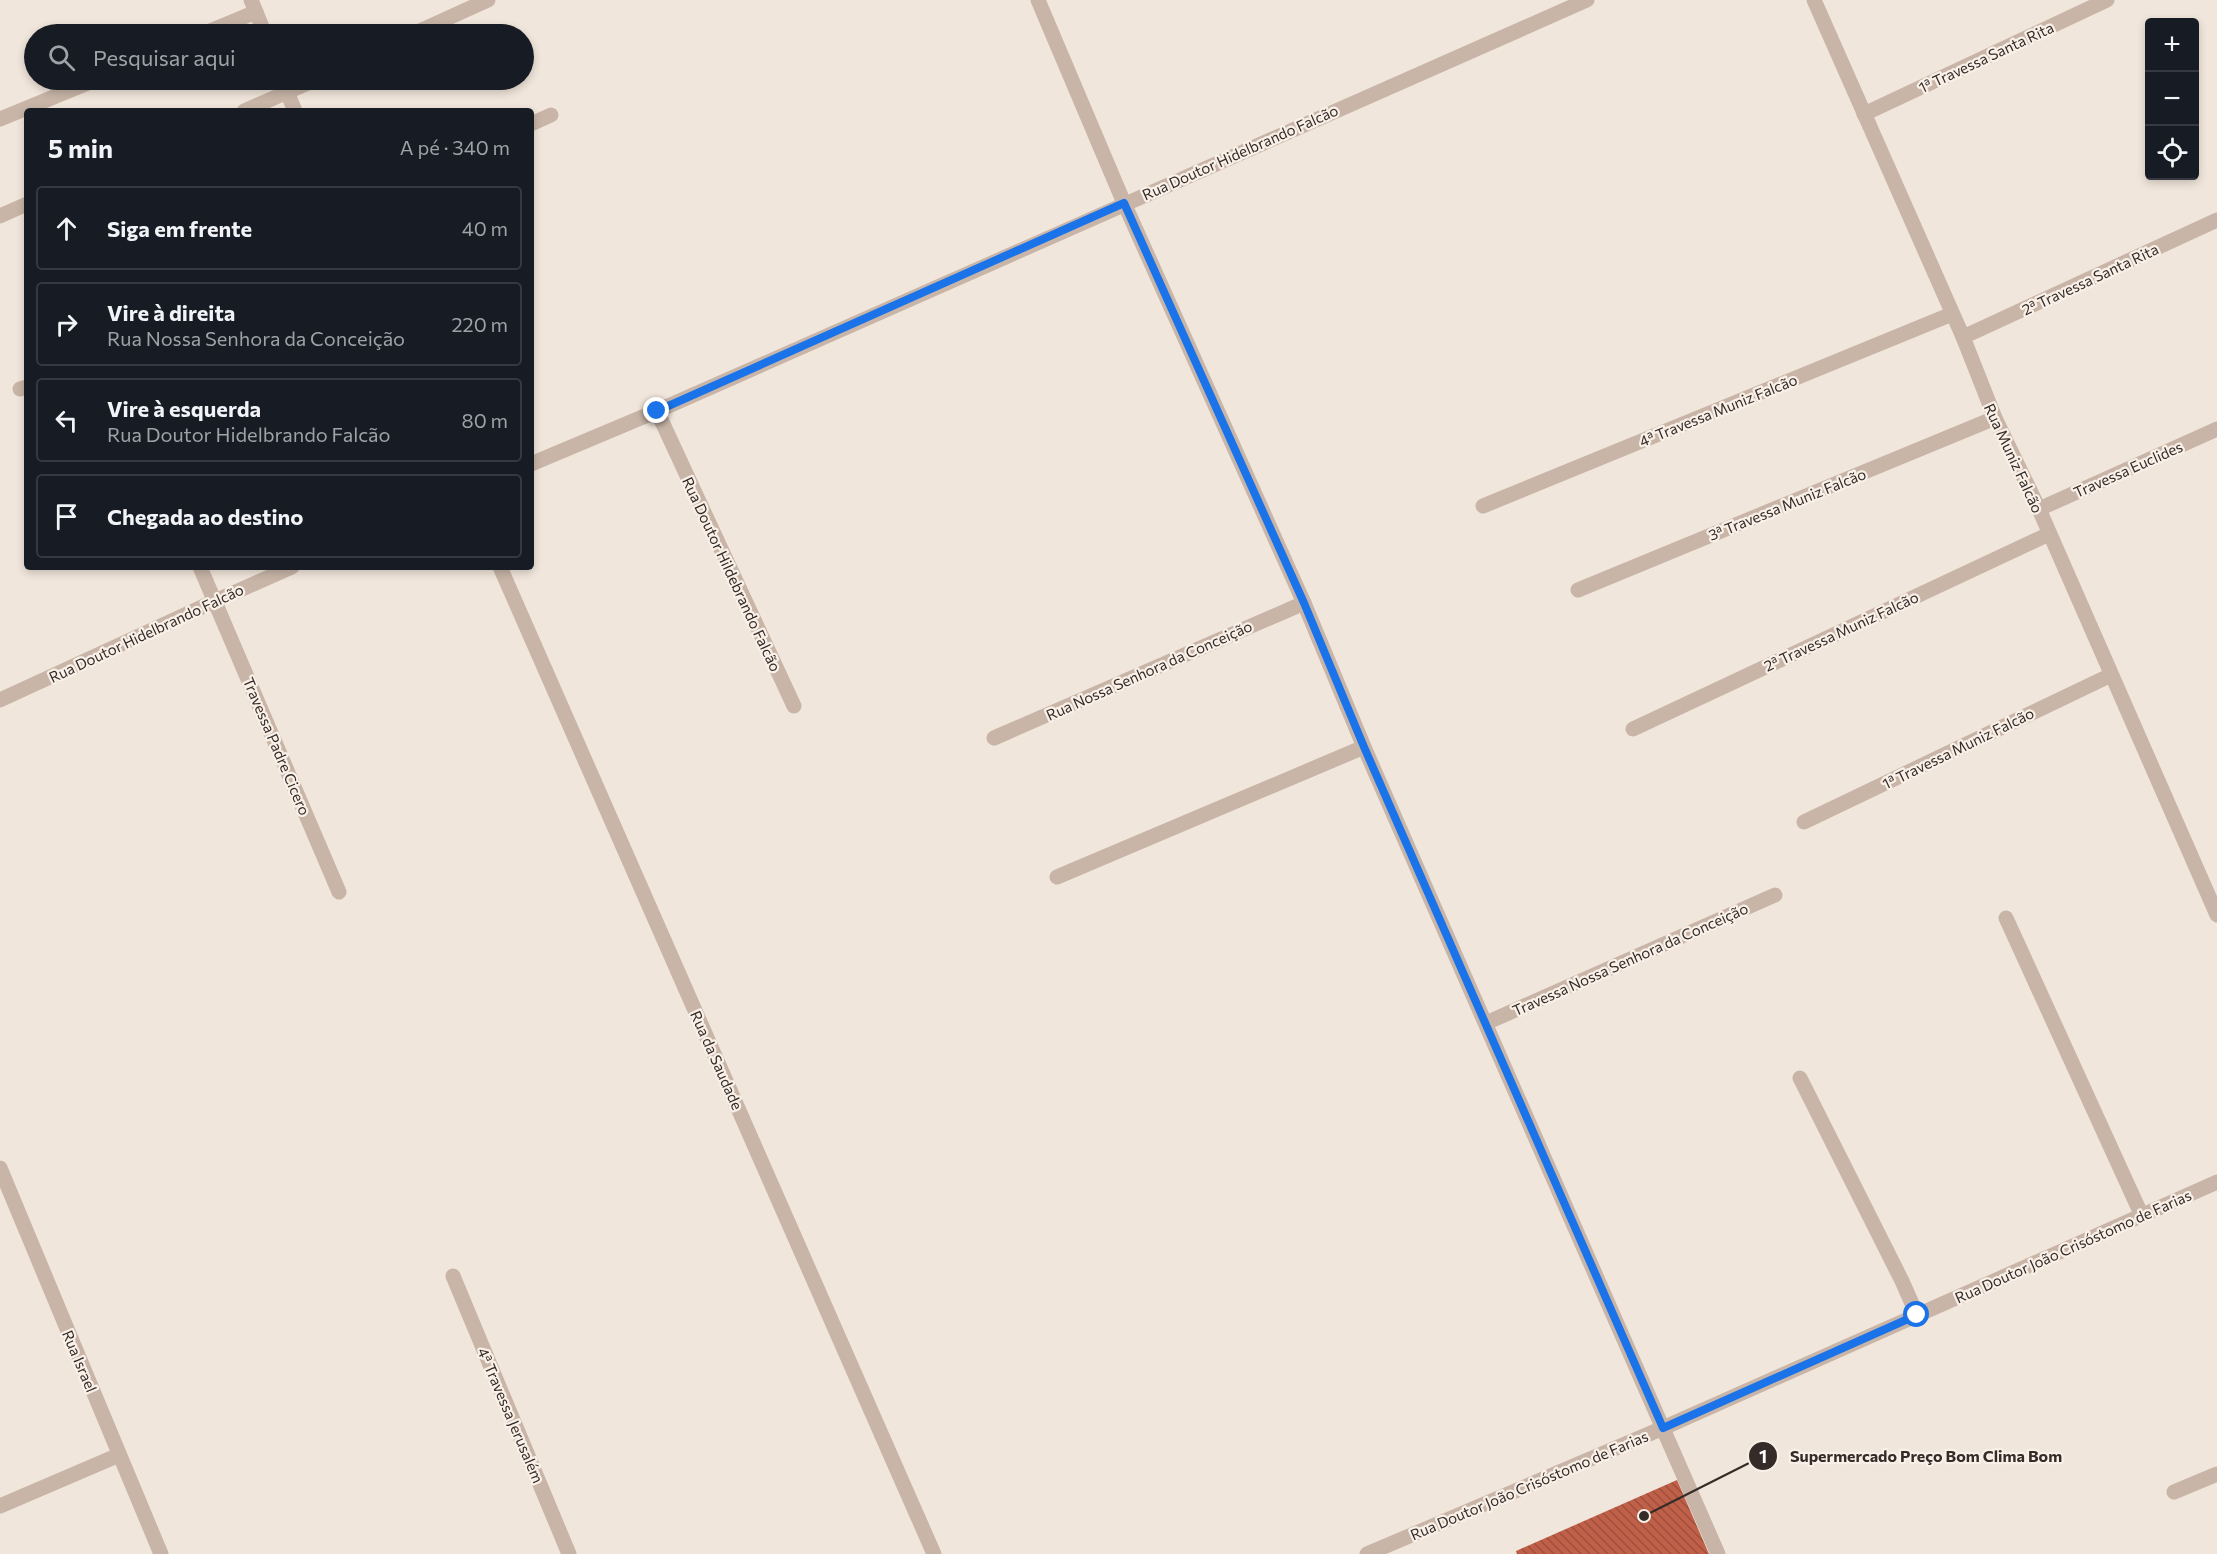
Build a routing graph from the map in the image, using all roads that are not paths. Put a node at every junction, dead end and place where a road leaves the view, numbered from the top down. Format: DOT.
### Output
graph roads {
  1 [pos="489,0"];
  2 [pos="1038,0"];
  3 [pos="1587,0"];
  4 [pos="1814,0"];
  5 [pos="2107,0"];
  6 [pos="254,6"];
  7 [pos="221,24"];
  8 [pos="260,24"];
  9 [pos="435,24"];
  10 [pos="71,90"];
  11 [pos="277,90"];
  12 [pos="286,90"];
  13 [pos="27,108"];
  14 [pos="248,108"];
  15 [pos="294,108"];
  16 [pos="24,109"];
  17 [pos="1864,114"];
  18 [pos="551,115"];
  19 [pos="0,119"];
  20 [pos="534,123"];
  21 [pos="1124,203"];
  22 [pos="24,205"];
  23 [pos="0,216"];
  24 [pos="2217,220"];
  25 [pos="1952,314"];
  26 [pos="1963,337"];
  27 [pos="657,411"];
  28 [pos="1995,418"];
  29 [pos="2217,429"];
  30 [pos="534,463"];
  31 [pos="1483,506"];
  32 [pos="2039,509"];
  33 [pos="2049,534"];
  34 [pos="201,570"];
  35 [pos="285,570"];
  36 [pos="501,570"];
  37 [pos="1578,590"];
  38 [pos="215,601"];
  39 [pos="1304,603"];
  40 [pos="2111,675"];
  41 [pos="0,700"];
  42 [pos="794,706"];
  43 [pos="1634,729"];
  44 [pos="994,738"];
  45 [pos="1364,747"];
  46 [pos="1804,822"];
  47 [pos="1057,877"];
  48 [pos="339,892"];
  49 [pos="1774,895"];
  50 [pos="2217,915"];
  51 [pos="2006,918"];
  52 [pos="1486,1023"];
  53 [pos="1800,1078"];
  54 [pos="0,1168"];
  55 [pos="2217,1182"];
  56 [pos="2142,1216"];
  57 [pos="453,1276"];
  58 [pos="1917,1315"];
  59 [pos="1663,1428"];
  60 [pos="119,1455"];
  61 [pos="2217,1474"];
  62 [pos="2174,1492"];
  63 [pos="0,1506"];
  64 [pos="161,1554"];
  65 [pos="569,1554"];
  66 [pos="934,1554"];
  67 [pos="1367,1554"];
  68 [pos="1718,1554"];
  1 -- 9 [label="street"];
  2 -- 21 [label="street"];
  3 -- 21 [label="street, Rua Doutor Hidelbrando Falcão"];
  4 -- 17 [label="street, Rua Muniz Falcão"];
  5 -- 17 [label="street, 1ª Travessa Santa Rita"];
  6 -- 7 [label="street"];
  6 -- 8 [label="street"];
  10 -- 13 [label="street"];
  11 -- 14 [label="street"];
  12 -- 15 [label="street"];
  16 -- 19 [label="street"];
  17 -- 25 [label="street, Rua Muniz Falcão"];
  18 -- 20 [label="street"];
  21 -- 27 [label="street, Rua Doutor Hidelbrando Falcão"];
  21 -- 39 [label="street"];
  22 -- 23 [label="street"];
  24 -- 26 [label="street, 2ª Travessa Santa Rita"];
  25 -- 26 [label="street, Rua Muniz Falcão"];
  25 -- 31 [label="street, 4ª Travessa Muniz Falcão"];
  26 -- 28 [label="street, Rua Muniz Falcão"];
  27 -- 30 [label="street, Rua Doutor Hidelbrando Falcão"];
  27 -- 42 [label="street, Rua Doutor Hildebrando Falcão"];
  28 -- 32 [label="street, Rua Muniz Falcão"];
  28 -- 37 [label="street, 3ª Travessa Muniz Falcão"];
  29 -- 32 [label="street, Travessa Euclides"];
  32 -- 33 [label="street, Rua Muniz Falcão"];
  33 -- 40 [label="street, Rua Muniz Falcão"];
  33 -- 43 [label="street, 2ª Travessa Muniz Falcão"];
  34 -- 38 [label="street, Travessa Padre Cicero"];
  35 -- 38 [label="street, Rua Doutor Hidelbrando Falcão"];
  36 -- 66 [label="street, Rua da Saudade"];
  38 -- 41 [label="street, Rua Doutor Hidelbrando Falcão"];
  38 -- 48 [label="street, Travessa Padre Cicero"];
  39 -- 44 [label="street, Rua Nossa Senhora da Conceição"];
  39 -- 45 [label="street"];
  40 -- 46 [label="street, 1ª Travessa Muniz Falcão"];
  40 -- 50 [label="street, Rua Muniz Falcão"];
  45 -- 47 [label="street"];
  45 -- 52 [label="street"];
  49 -- 52 [label="street, Travessa Nossa Senhora da Conceição"];
  51 -- 56 [label="street"];
  52 -- 59 [label="street"];
  53 -- 58 [label="street"];
  54 -- 60 [label="street, Rua Israel"];
  55 -- 56 [label="street, Rua Doutor João Crisóstomo de Farias"];
  56 -- 58 [label="street, Rua Doutor João Crisóstomo de Farias"];
  57 -- 65 [label="street, 4ª Travessa Jerusalém"];
  58 -- 59 [label="street, Rua Doutor João Crisóstomo de Farias"];
  59 -- 67 [label="street, Rua Doutor João Crisóstomo de Farias"];
  59 -- 68 [label="street"];
  60 -- 63 [label="street"];
  60 -- 64 [label="street, Rua Israel"];
  61 -- 62 [label="street"];
}
